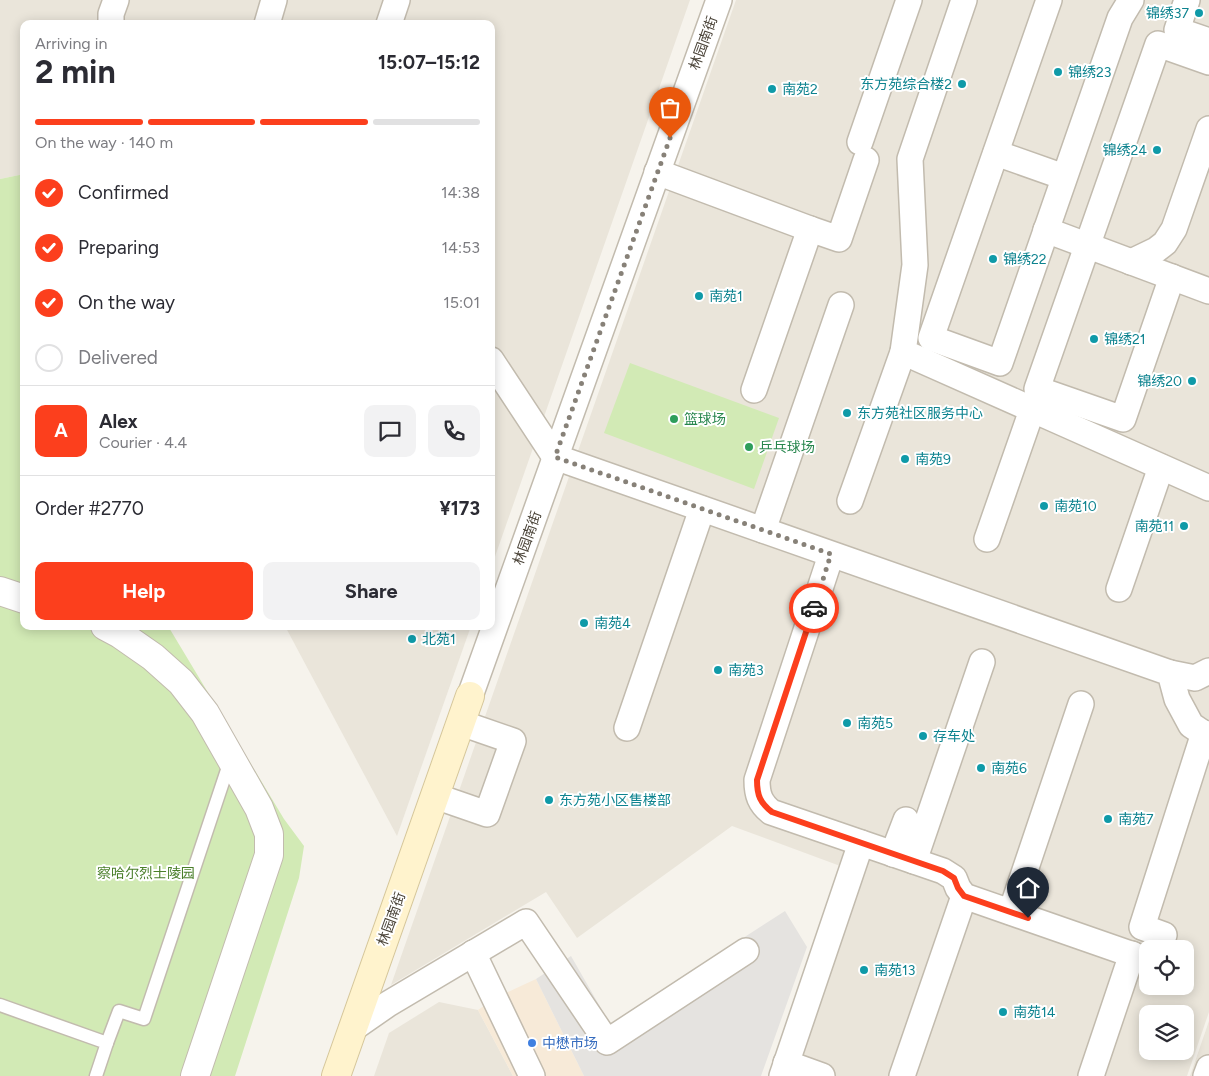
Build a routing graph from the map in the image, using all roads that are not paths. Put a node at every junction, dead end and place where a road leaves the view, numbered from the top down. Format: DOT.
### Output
graph roads {
  1 [pos="116,0"];
  2 [pos="274,0"];
  3 [pos="397,0"];
  4 [pos="719,0"];
  5 [pos="909,0"];
  6 [pos="964,0"];
  7 [pos="1049,0"];
  8 [pos="1131,0"];
  9 [pos="1187,0"];
  10 [pos="111,20"];
  11 [pos="267,20"];
  12 [pos="390,20"];
  13 [pos="1209,41"];
  14 [pos="1209,62"];
  15 [pos="1209,129"];
  16 [pos="996,153"];
  17 [pos="657,172"];
  18 [pos="1064,177"];
  19 [pos="810,229"];
  20 [pos="1046,230"];
  21 [pos="1087,246"];
  22 [pos="1131,262"];
  23 [pos="1172,277"];
  24 [pos="1208,287"];
  25 [pos="841,306"];
  26 [pos="903,352"];
  27 [pos="495,366"];
  28 [pos="754,390"];
  29 [pos="1032,410"];
  30 [pos="555,457"];
  31 [pos="1161,467"];
  32 [pos="1209,488"];
  33 [pos="850,502"];
  34 [pos="702,509"];
  35 [pos="763,530"];
  36 [pos="987,540"];
  37 [pos="831,554"];
  38 [pos="1119,589"];
  39 [pos="0,591"];
  40 [pos="20,598"];
  41 [pos="495,626"];
  42 [pos="112,630"];
  43 [pos="493,630"];
  44 [pos="982,662"];
  45 [pos="1209,671"];
  46 [pos="1170,673"];
  47 [pos="470,696"];
  48 [pos="1081,704"];
  49 [pos="461,723"];
  50 [pos="627,728"];
  51 [pos="1207,735"];
  52 [pos="231,758"];
  53 [pos="435,796"];
  54 [pos="906,820"];
  55 [pos="861,843"];
  56 [pos="904,858"];
  57 [pos="964,896"];
  58 [pos="1011,912"];
  59 [pos="1164,935"];
  60 [pos="746,952"];
  61 [pos="473,953"];
  62 [pos="0,1005"];
  63 [pos="352,1029"];
  64 [pos="107,1043"];
  65 [pos="1209,1068"];
  66 [pos="784,1070"];
  67 [pos="96,1076"];
  68 [pos="195,1076"];
  69 [pos="336,1076"];
  70 [pos="532,1076"];
  71 [pos="822,1076"];
  72 [pos="902,1076"];
  73 [pos="1091,1076"];
  74 [pos="1206,1076"];
  1 -- 10 [label="street"];
  2 -- 11 [label="street"];
  3 -- 12 [label="street"];
  4 -- 17 [label="street, 林园南街"];
  5 -- 19 [label="street"];
  6 -- 26 [label="street"];
  7 -- 16 [label="street"];
  8 -- 18 [label="street"];
  9 -- 13 [label="street"];
  14 -- 21 [label="street"];
  15 -- 22 [label="street"];
  16 -- 18 [label="street"];
  16 -- 20 [label="street"];
  17 -- 19 [label="street"];
  17 -- 30 [label="street, 林园南街"];
  18 -- 20 [label="street"];
  19 -- 28 [label="street"];
  20 -- 21 [label="street"];
  21 -- 22 [label="street"];
  21 -- 23 [label="street"];
  22 -- 23 [label="street"];
  23 -- 24 [label="street"];
  25 -- 35 [label="street"];
  26 -- 29 [label="street"];
  26 -- 33 [label="street"];
  27 -- 30 [label="street"];
  29 -- 31 [label="street"];
  29 -- 36 [label="street"];
  30 -- 34 [label="street"];
  30 -- 41 [label="street, 林园南街"];
  31 -- 32 [label="street"];
  31 -- 38 [label="street"];
  34 -- 35 [label="street"];
  34 -- 50 [label="street"];
  35 -- 37 [label="street"];
  37 -- 46 [label="street"];
  37 -- 55 [label="street"];
  39 -- 40 [label="street"];
  42 -- 52 [label="street"];
  43 -- 47 [label="street, 林园南街"];
  44 -- 56 [label="street"];
  45 -- 46 [label="street"];
  46 -- 51 [label="street"];
  47 -- 49 [label="main road, 林园南街"];
  48 -- 58 [label="street"];
  49 -- 53 [label="main road, 林园南街"];
  49 -- 53 [label="street"];
  51 -- 59 [label="street"];
  52 -- 64 [label="lane"];
  52 -- 68 [label="street"];
  53 -- 63 [label="main road, 林园南街"];
  54 -- 56 [label="street"];
  55 -- 56 [label="street"];
  55 -- 66 [label="street"];
  56 -- 57 [label="street"];
  57 -- 58 [label="street"];
  57 -- 72 [label="street"];
  58 -- 73 [label="street"];
  60 -- 61 [label="street"];
  61 -- 63 [label="street"];
  61 -- 70 [label="street"];
  62 -- 64 [label="lane"];
  63 -- 69 [label="main road, 林园南街"];
  64 -- 67 [label="lane"];
  65 -- 74 [label="street"];
  66 -- 71 [label="street"];
}
